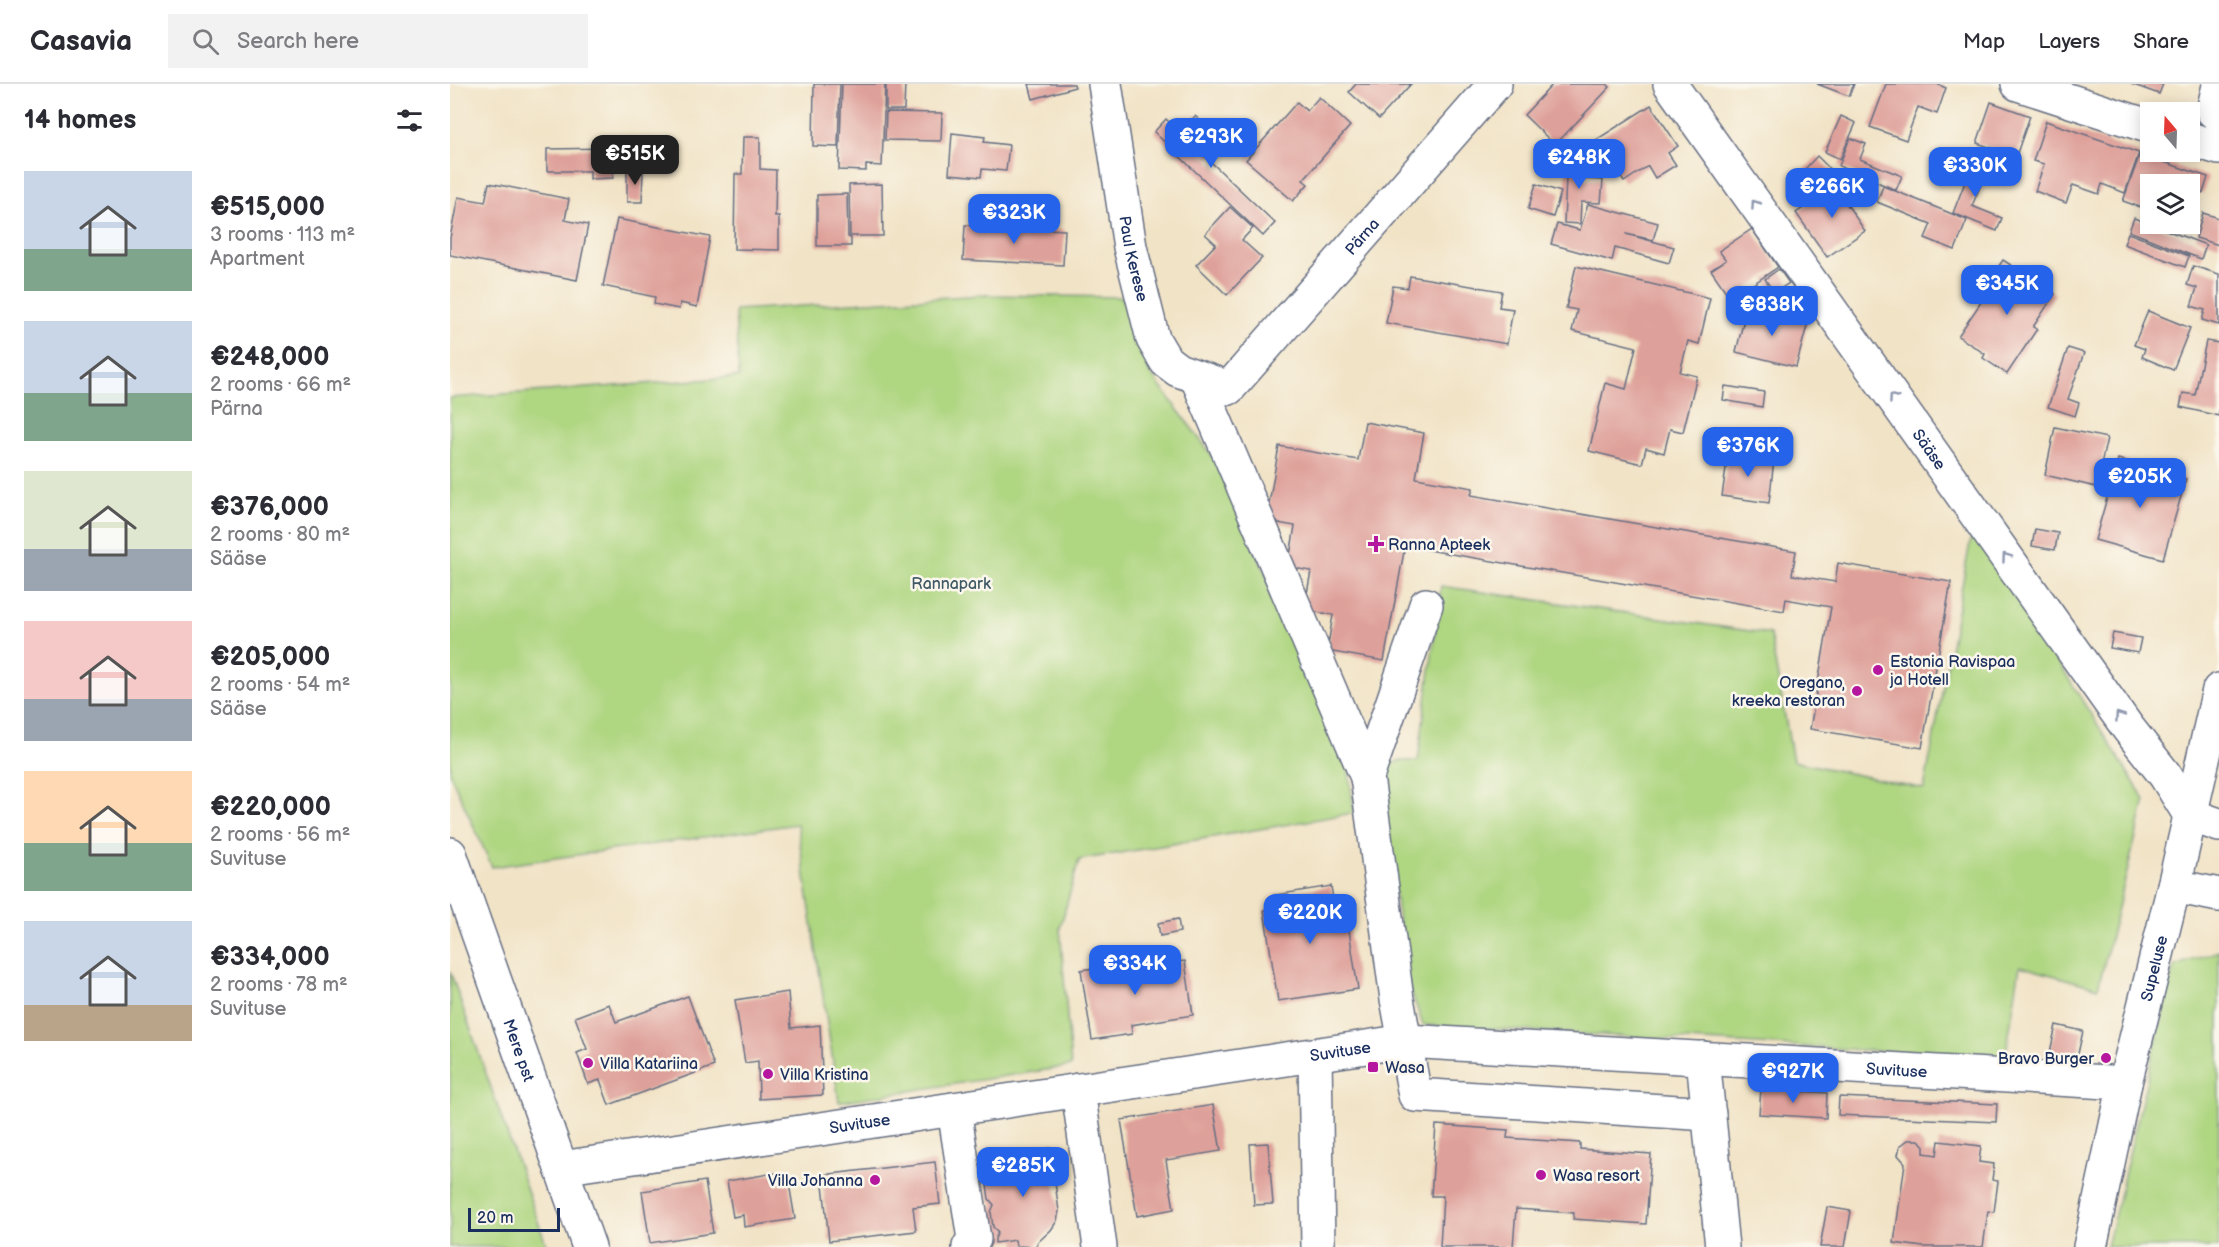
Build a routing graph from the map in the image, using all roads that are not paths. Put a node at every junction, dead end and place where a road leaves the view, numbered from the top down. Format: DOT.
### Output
graph roads {
  1 [pos="1105,84"];
  2 [pos="1495,84"];
  3 [pos="1670,84"];
  4 [pos="2018,84"];
  5 [pos="2219,86"];
  6 [pos="2219,116"];
  7 [pos="2140,123"];
  8 [pos="2200,142"];
  9 [pos="2219,148"];
  10 [pos="1197,378"];
  11 [pos="1229,388"];
  12 [pos="1426,605"];
  13 [pos="2219,690"];
  14 [pos="1367,777"];
  15 [pos="2205,820"];
  16 [pos="450,855"];
  17 [pos="2174,886"];
  18 [pos="2219,895"];
  19 [pos="1406,1041"];
  20 [pos="1315,1055"];
  21 [pos="1703,1058"];
  22 [pos="2124,1083"];
  23 [pos="1078,1090"];
  24 [pos="954,1109"];
  25 [pos="1709,1114"];
  26 [pos="561,1168"];
  27 [pos="589,1247"];
  28 [pos="969,1247"];
  29 [pos="1100,1247"];
  30 [pos="1318,1247"];
  31 [pos="1722,1247"];
  32 [pos="2090,1247"];
  1 -- 10 [label="street, Paul Kerese"];
  2 -- 11 [label="street, Pärna"];
  15 -- 3 [label="street, Sääse, one-way"];
  4 -- 7 [label="street"];
  5 -- 6 [label="street"];
  8 -- 9 [label="street"];
  10 -- 11 [label="street, Paul Kerese"];
  10 -- 14 [label="street"];
  12 -- 14 [label="street"];
  13 -- 15 [label="street, Supeluse"];
  14 -- 19 [label="street"];
  15 -- 17 [label="street, Supeluse"];
  16 -- 26 [label="street, Mere pst"];
  17 -- 18 [label="street"];
  17 -- 22 [label="street, Supeluse"];
  19 -- 20 [label="street, Suvituse"];
  19 -- 21 [label="street, Suvituse"];
  19 -- 25 [label="street"];
  20 -- 23 [label="street, Suvituse"];
  20 -- 30 [label="street"];
  21 -- 22 [label="street, Suvituse"];
  21 -- 25 [label="street"];
  22 -- 32 [label="street, Supeluse"];
  23 -- 24 [label="street, Suvituse"];
  23 -- 29 [label="street"];
  24 -- 26 [label="street, Suvituse"];
  24 -- 28 [label="street"];
  25 -- 31 [label="street"];
  26 -- 27 [label="street, Mere pst"];
}
